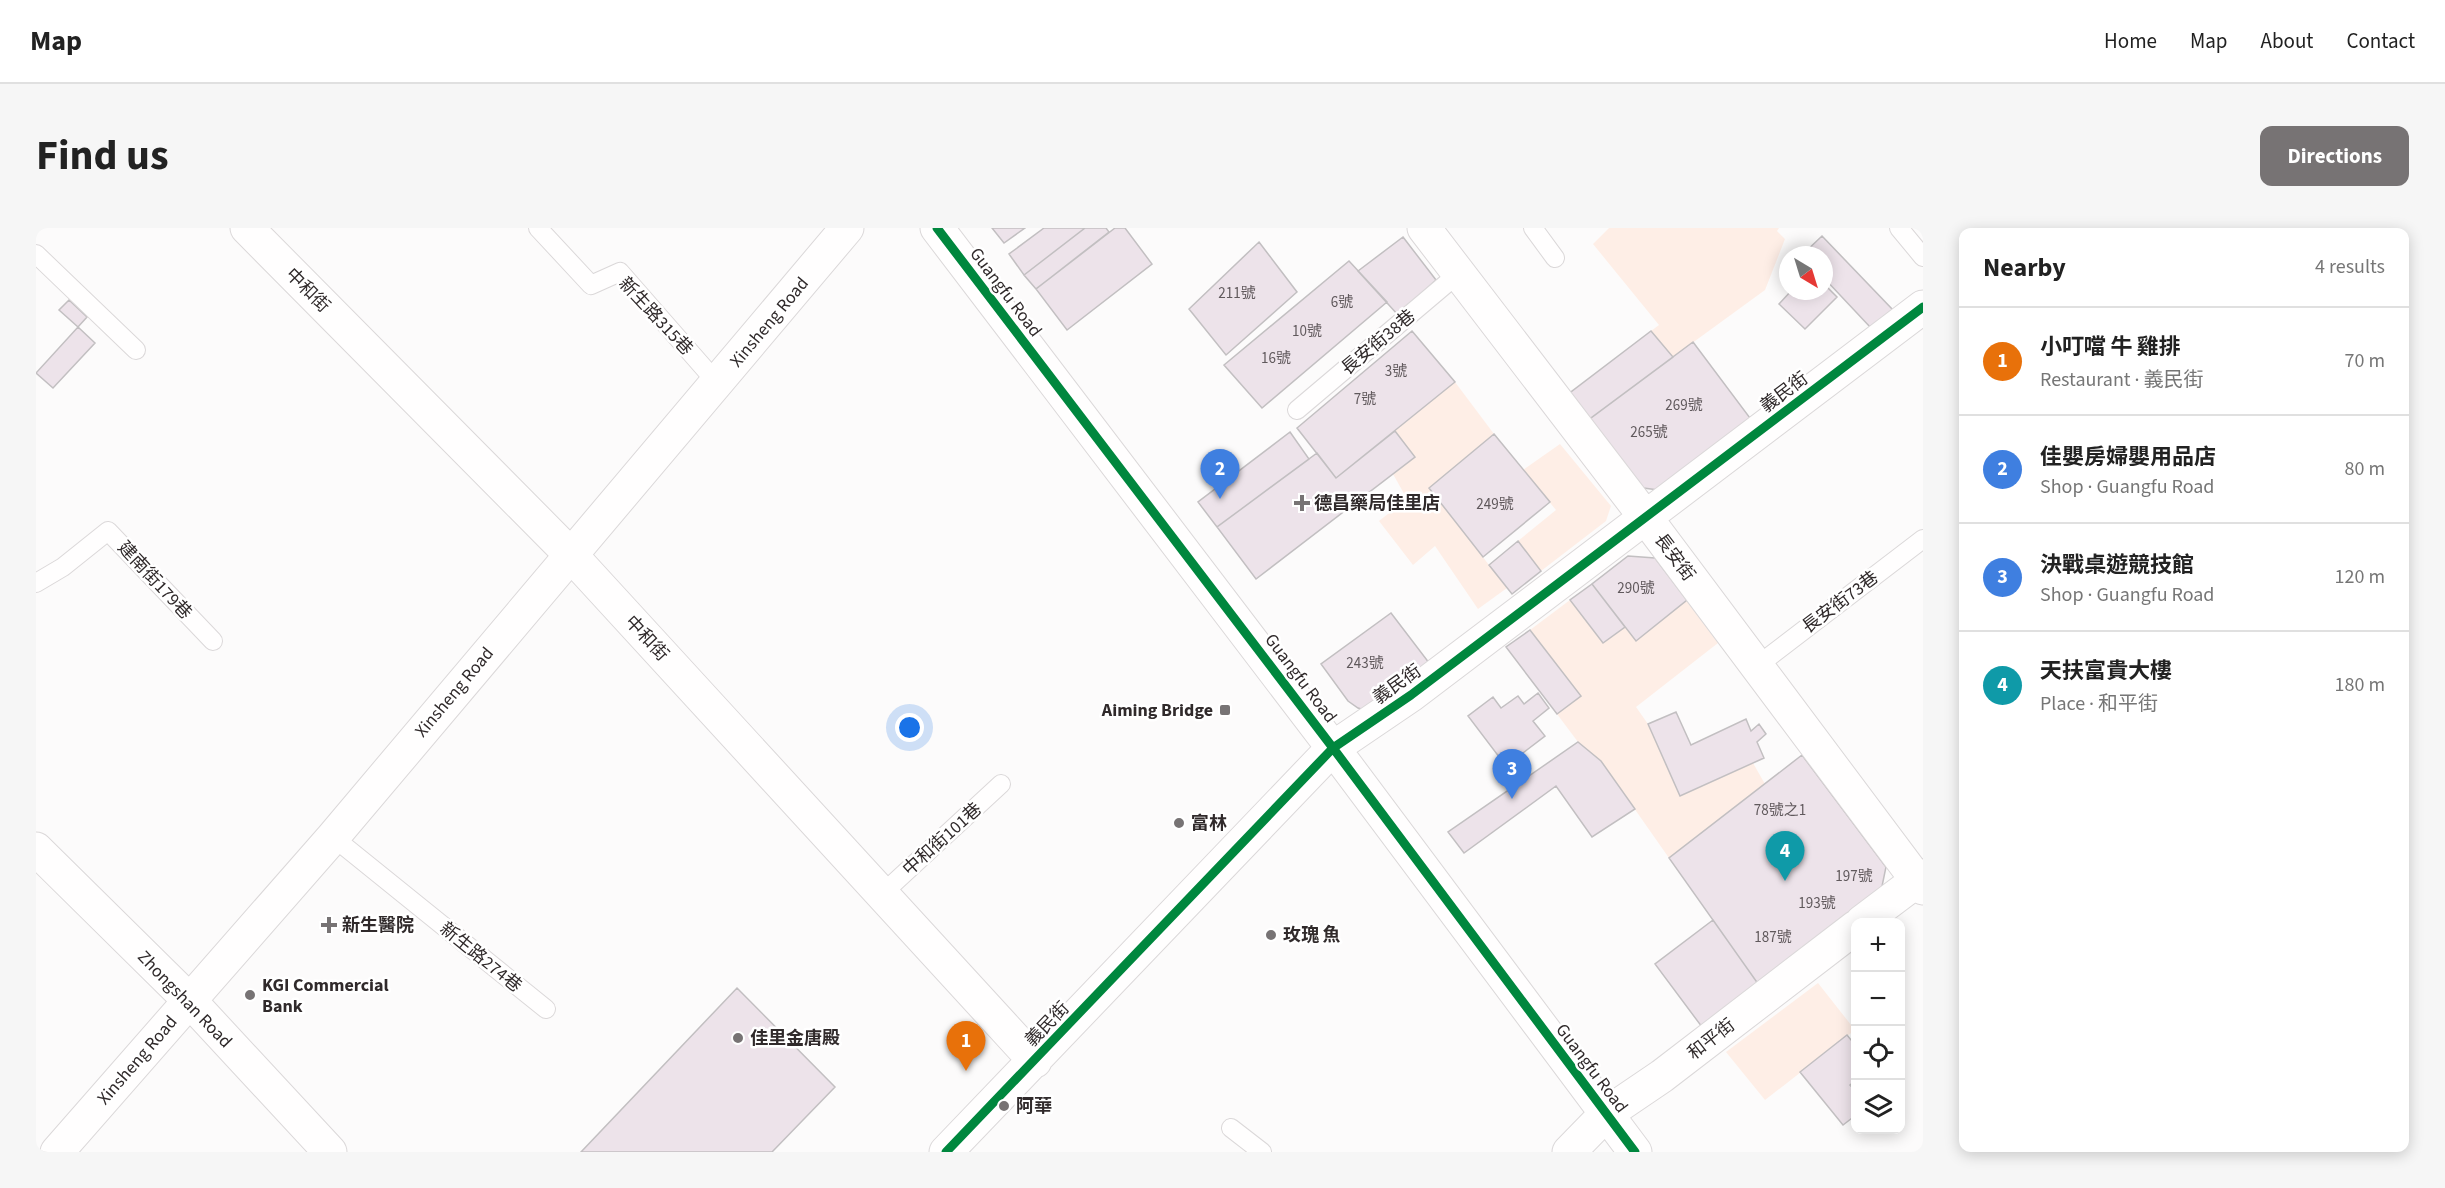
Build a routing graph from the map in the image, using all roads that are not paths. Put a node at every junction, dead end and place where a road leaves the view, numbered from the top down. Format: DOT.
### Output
graph roads {
  1 [pos="247,228"];
  2 [pos="538,228"];
  3 [pos="847,228"];
  4 [pos="937,228"];
  5 [pos="1424,228"];
  6 [pos="1533,228"];
  7 [pos="1899,228"];
  8 [pos="36,254"];
  9 [pos="1923,257"];
  10 [pos="1555,258"];
  11 [pos="1459,273"];
  12 [pos="1923,307"];
  13 [pos="136,350"];
  14 [pos="718,384"];
  15 [pos="1297,410"];
  16 [pos="1646,518"];
  17 [pos="1923,539"];
  18 [pos="570,554"];
  19 [pos="36,583"];
  20 [pos="213,641"];
  21 [pos="1757,666"];
  22 [pos="1334,748"];
  23 [pos="1001,784"];
  24 [pos="333,837"];
  25 [pos="36,849"];
  26 [pos="1921,882"];
  27 [pos="882,894"];
  28 [pos="1868,918"];
  29 [pos="1851,931"];
  30 [pos="190,1001"];
  31 [pos="546,1010"];
  32 [pos="1035,1061"];
  33 [pos="1606,1114"];
  34 [pos="1231,1128"];
  35 [pos="57,1152"];
  36 [pos="330,1152"];
  37 [pos="946,1152"];
  38 [pos="1262,1152"];
  39 [pos="1569,1152"];
  40 [pos="1635,1152"];
  1 -- 18 [label="street, 中和街"];
  2 -- 14 [label="lane, 新生路315巷"];
  3 -- 14 [label="street, Xinsheng Road"];
  4 -- 22 [label="street, Guangfu Road"];
  5 -- 11 [label="street, 長安街"];
  6 -- 10 [label="lane"];
  7 -- 9 [label="lane"];
  8 -- 13 [label="lane"];
  11 -- 15 [label="lane, 長安街38巷"];
  11 -- 16 [label="street, 長安街"];
  12 -- 16 [label="street, 義民街"];
  14 -- 18 [label="street, Xinsheng Road"];
  16 -- 21 [label="street, 長安街"];
  16 -- 22 [label="street, 義民街"];
  17 -- 21 [label="lane, 長安街73巷"];
  18 -- 24 [label="street, Xinsheng Road"];
  18 -- 27 [label="street, 中和街"];
  19 -- 20 [label="lane, 建南街179巷"];
  21 -- 26 [label="street, 長安街"];
  22 -- 32 [label="street, 義民街"];
  22 -- 33 [label="street, Guangfu Road"];
  23 -- 27 [label="lane, 中和街101巷"];
  24 -- 30 [label="street, Xinsheng Road"];
  24 -- 31 [label="lane, 新生路274巷"];
  25 -- 30 [label="street, Zhongshan Road"];
  26 -- 28 [label="street"];
  27 -- 32 [label="street, 中和街"];
  29 -- 33 [label="street, 和平街"];
  30 -- 35 [label="street, Xinsheng Road"];
  30 -- 36 [label="street, Zhongshan Road"];
  32 -- 37 [label="street, 義民街"];
  33 -- 39 [label="street, 和平街"];
  33 -- 40 [label="street, Guangfu Road"];
  34 -- 38 [label="lane"];
}
